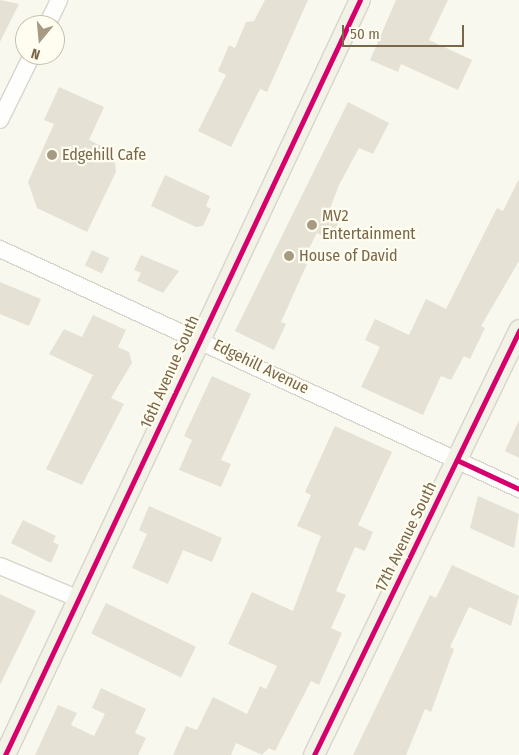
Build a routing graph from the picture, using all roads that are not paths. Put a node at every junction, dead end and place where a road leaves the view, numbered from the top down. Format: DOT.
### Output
graph roads {
  1 [pos="59,0"];
  2 [pos="360,0"];
  3 [pos="52,15"];
  4 [pos="27,65"];
  5 [pos="0,120"];
  6 [pos="0,249"];
  7 [pos="519,330"];
  8 [pos="199,337"];
  9 [pos="457,460"];
  10 [pos="519,489"];
  11 [pos="0,566"];
  12 [pos="79,599"];
  13 [pos="5,755"];
  14 [pos="314,755"];
  1 -- 3 [label="street"];
  2 -- 8 [label="main road, 16th Avenue South"];
  4 -- 5 [label="street"];
  6 -- 8 [label="street, Edgehill Avenue"];
  7 -- 9 [label="main road, 17th Avenue South"];
  8 -- 9 [label="street, Edgehill Avenue"];
  8 -- 12 [label="main road, 16th Avenue South"];
  9 -- 10 [label="street, Edgehill Avenue"];
  9 -- 14 [label="main road, 17th Avenue South"];
  11 -- 12 [label="street"];
  12 -- 13 [label="main road, 16th Avenue South"];
}
